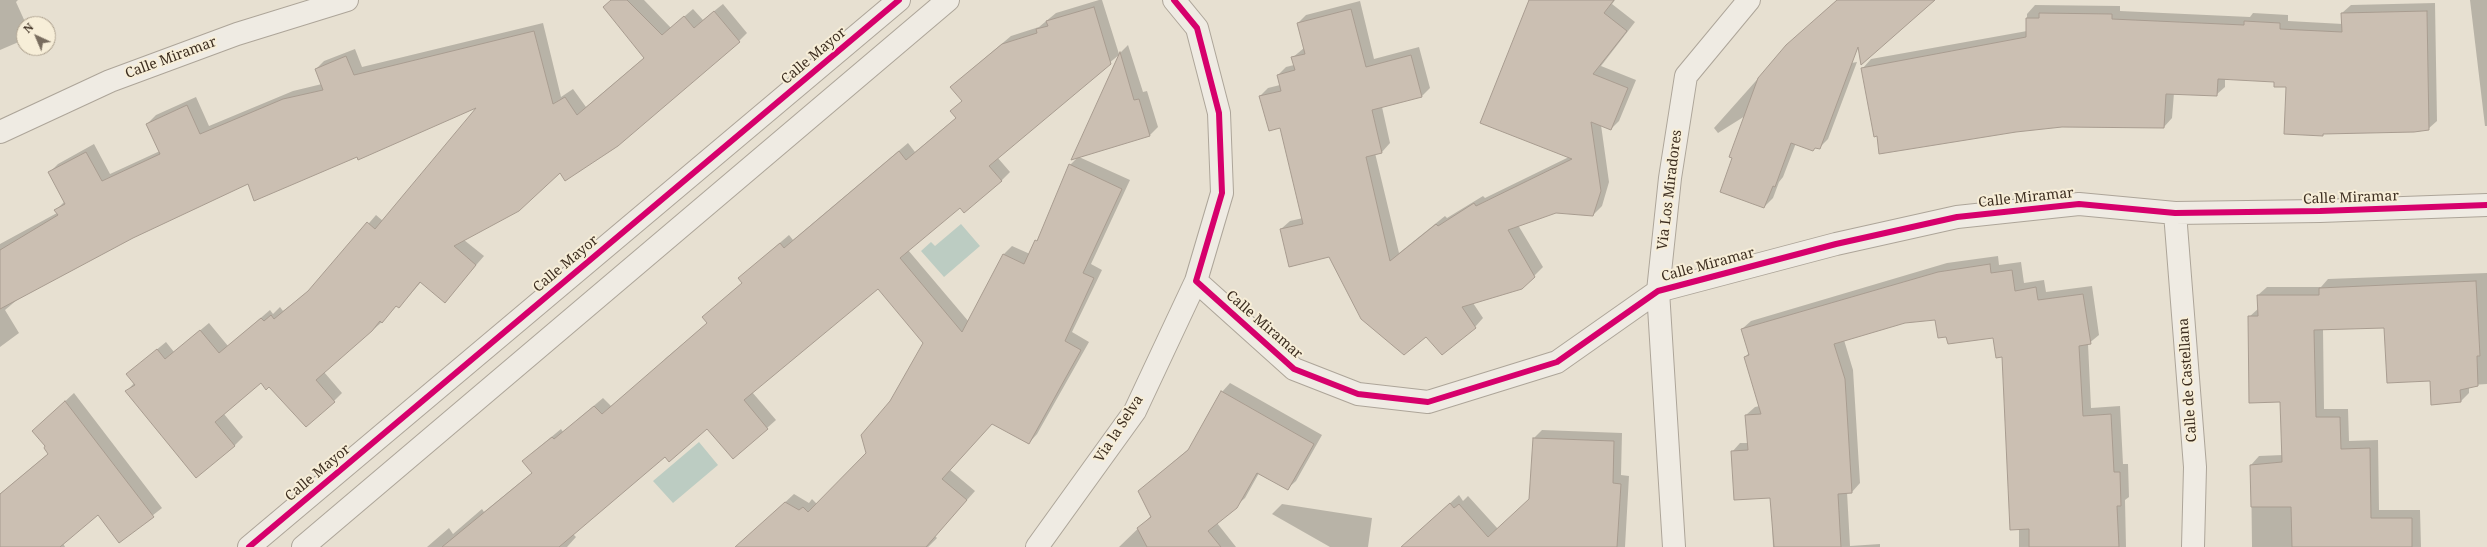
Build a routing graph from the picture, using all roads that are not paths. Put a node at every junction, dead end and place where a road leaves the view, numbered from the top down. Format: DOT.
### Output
graph roads {
  1 [pos="347,0"];
  2 [pos="899,0"];
  3 [pos="948,0"];
  4 [pos="1174,0"];
  5 [pos="1749,0"];
  6 [pos="0,132"];
  7 [pos="2487,206"];
  8 [pos="2175,213"];
  9 [pos="1196,281"];
  10 [pos="1658,291"];
  11 [pos="249,547"];
  12 [pos="303,547"];
  13 [pos="1037,547"];
  14 [pos="1674,547"];
  15 [pos="2193,547"];
  1 -- 6 [label="street, Calle Miramar"];
  2 -- 11 [label="street, Calle Mayor"];
  3 -- 12 [label="street"];
  4 -- 9 [label="street"];
  5 -- 10 [label="street, Via Los Miradores"];
  7 -- 8 [label="street, Calle Miramar"];
  8 -- 10 [label="street, Calle Miramar"];
  8 -- 15 [label="street, Calle de Castellana"];
  9 -- 10 [label="street, Calle Miramar"];
  9 -- 13 [label="street, Via la Selva"];
  10 -- 14 [label="street, Via Los Miradores"];
}
